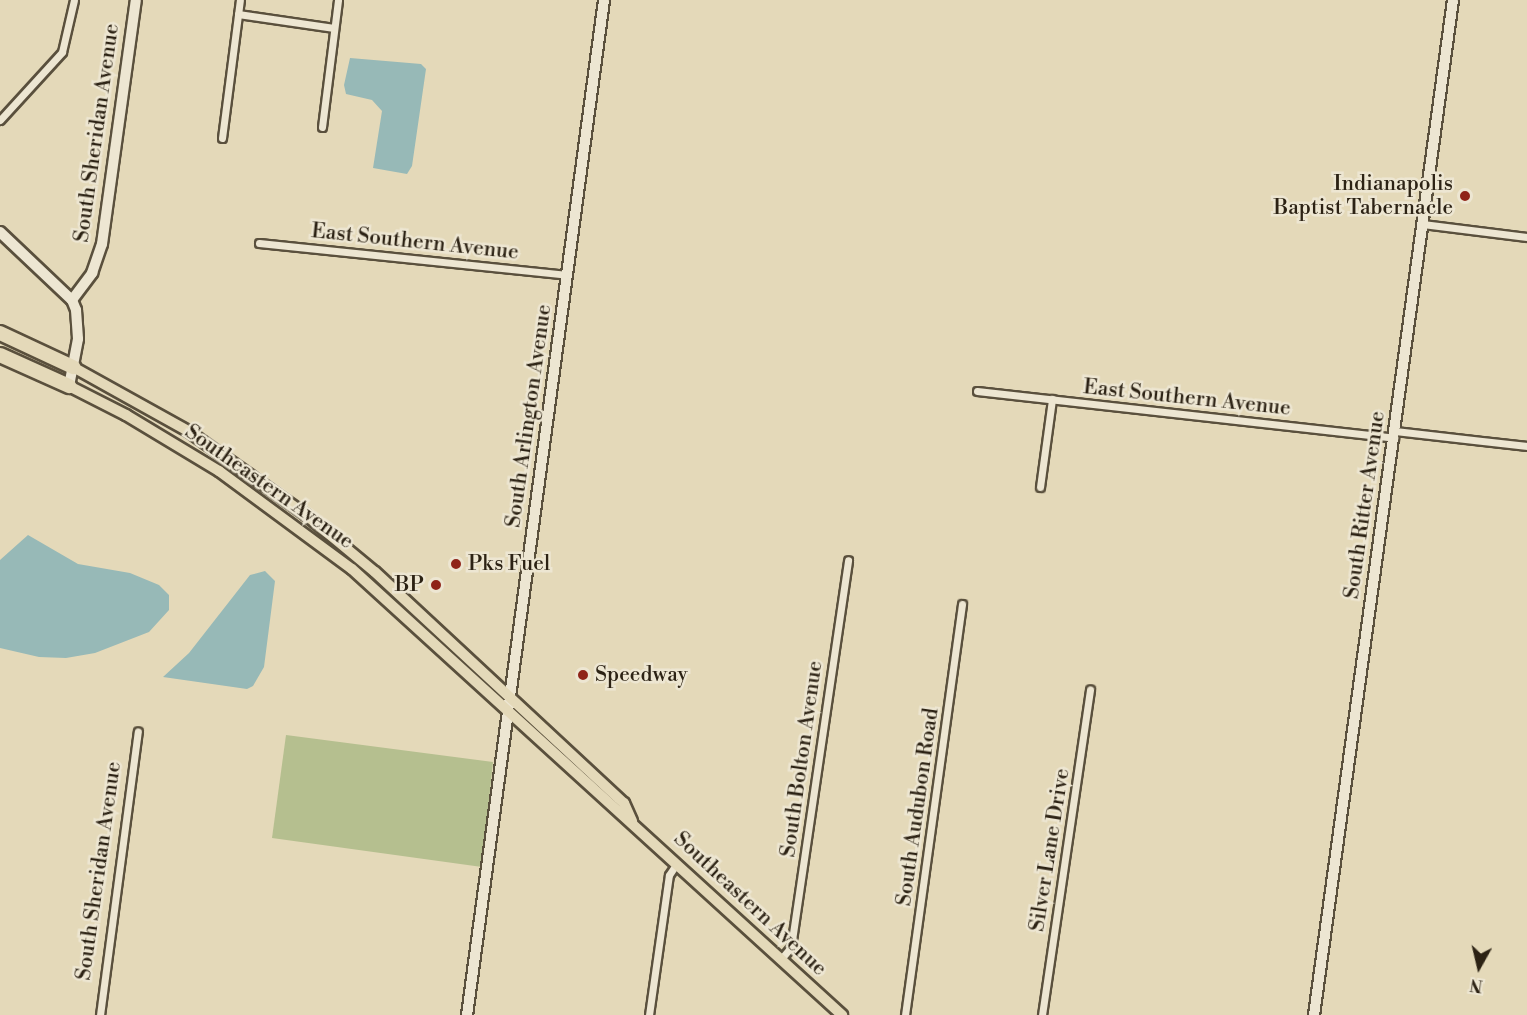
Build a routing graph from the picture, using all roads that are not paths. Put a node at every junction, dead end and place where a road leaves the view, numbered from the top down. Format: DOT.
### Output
graph roads {
  1 [pos="74,0"];
  2 [pos="136,0"];
  3 [pos="240,0"];
  4 [pos="338,0"];
  5 [pos="604,0"];
  6 [pos="1453,0"];
  7 [pos="238,14"];
  8 [pos="334,28"];
  9 [pos="0,120"];
  10 [pos="322,128"];
  11 [pos="222,138"];
  12 [pos="1422,224"];
  13 [pos="0,232"];
  14 [pos="1527,237"];
  15 [pos="259,243"];
  16 [pos="567,275"];
  17 [pos="72,300"];
  18 [pos="0,333"];
  19 [pos="0,355"];
  20 [pos="73,368"];
  21 [pos="69,386"];
  22 [pos="976,391"];
  23 [pos="1052,399"];
  24 [pos="1395,434"];
  25 [pos="1527,446"];
  26 [pos="1040,487"];
  27 [pos="848,560"];
  28 [pos="962,604"];
  29 [pos="1090,690"];
  30 [pos="510,698"];
  31 [pos="509,715"];
  32 [pos="138,732"];
  33 [pos="633,821"];
  34 [pos="677,863"];
  35 [pos="781,959"];
  36 [pos="100,1015"];
  37 [pos="467,1015"];
  38 [pos="649,1015"];
  39 [pos="842,1015"];
  40 [pos="904,1015"];
  41 [pos="1042,1015"];
  42 [pos="1314,1015"];
  1 -- 9 [label="street"];
  2 -- 17 [label="street, South Sheridan Avenue"];
  3 -- 7 [label="street"];
  4 -- 8 [label="street"];
  5 -- 16 [label="street, South Arlington Avenue"];
  6 -- 12 [label="street, South Ritter Avenue"];
  7 -- 8 [label="street"];
  7 -- 11 [label="street"];
  8 -- 10 [label="street"];
  12 -- 14 [label="street"];
  12 -- 24 [label="street, South Ritter Avenue"];
  13 -- 17 [label="street"];
  15 -- 16 [label="street, East Southern Avenue"];
  16 -- 30 [label="street, South Arlington Avenue"];
  17 -- 20 [label="street"];
  18 -- 20 [label="highway"];
  19 -- 21 [label="highway"];
  20 -- 21 [label="street"];
  20 -- 30 [label="main road, Southeastern Avenue"];
  21 -- 31 [label="main road, Southeastern Avenue"];
  22 -- 23 [label="street, East Southern Avenue"];
  23 -- 24 [label="street, East Southern Avenue"];
  23 -- 26 [label="street"];
  24 -- 25 [label="street, East Southern Avenue"];
  24 -- 42 [label="street, South Ritter Avenue"];
  27 -- 35 [label="street, South Bolton Avenue"];
  28 -- 40 [label="street, South Audubon Road"];
  29 -- 41 [label="street, Silver Lane Drive"];
  30 -- 31 [label="street, South Arlington Avenue"];
  30 -- 33 [label="main road, Southeastern Avenue"];
  31 -- 33 [label="main road, Southeastern Avenue"];
  31 -- 37 [label="street, South Arlington Avenue"];
  32 -- 36 [label="street, South Sheridan Avenue"];
  33 -- 34 [label="main road, Southeastern Avenue"];
  34 -- 35 [label="main road, Southeastern Avenue"];
  34 -- 38 [label="street"];
  35 -- 39 [label="main road, Southeastern Avenue"];
}
